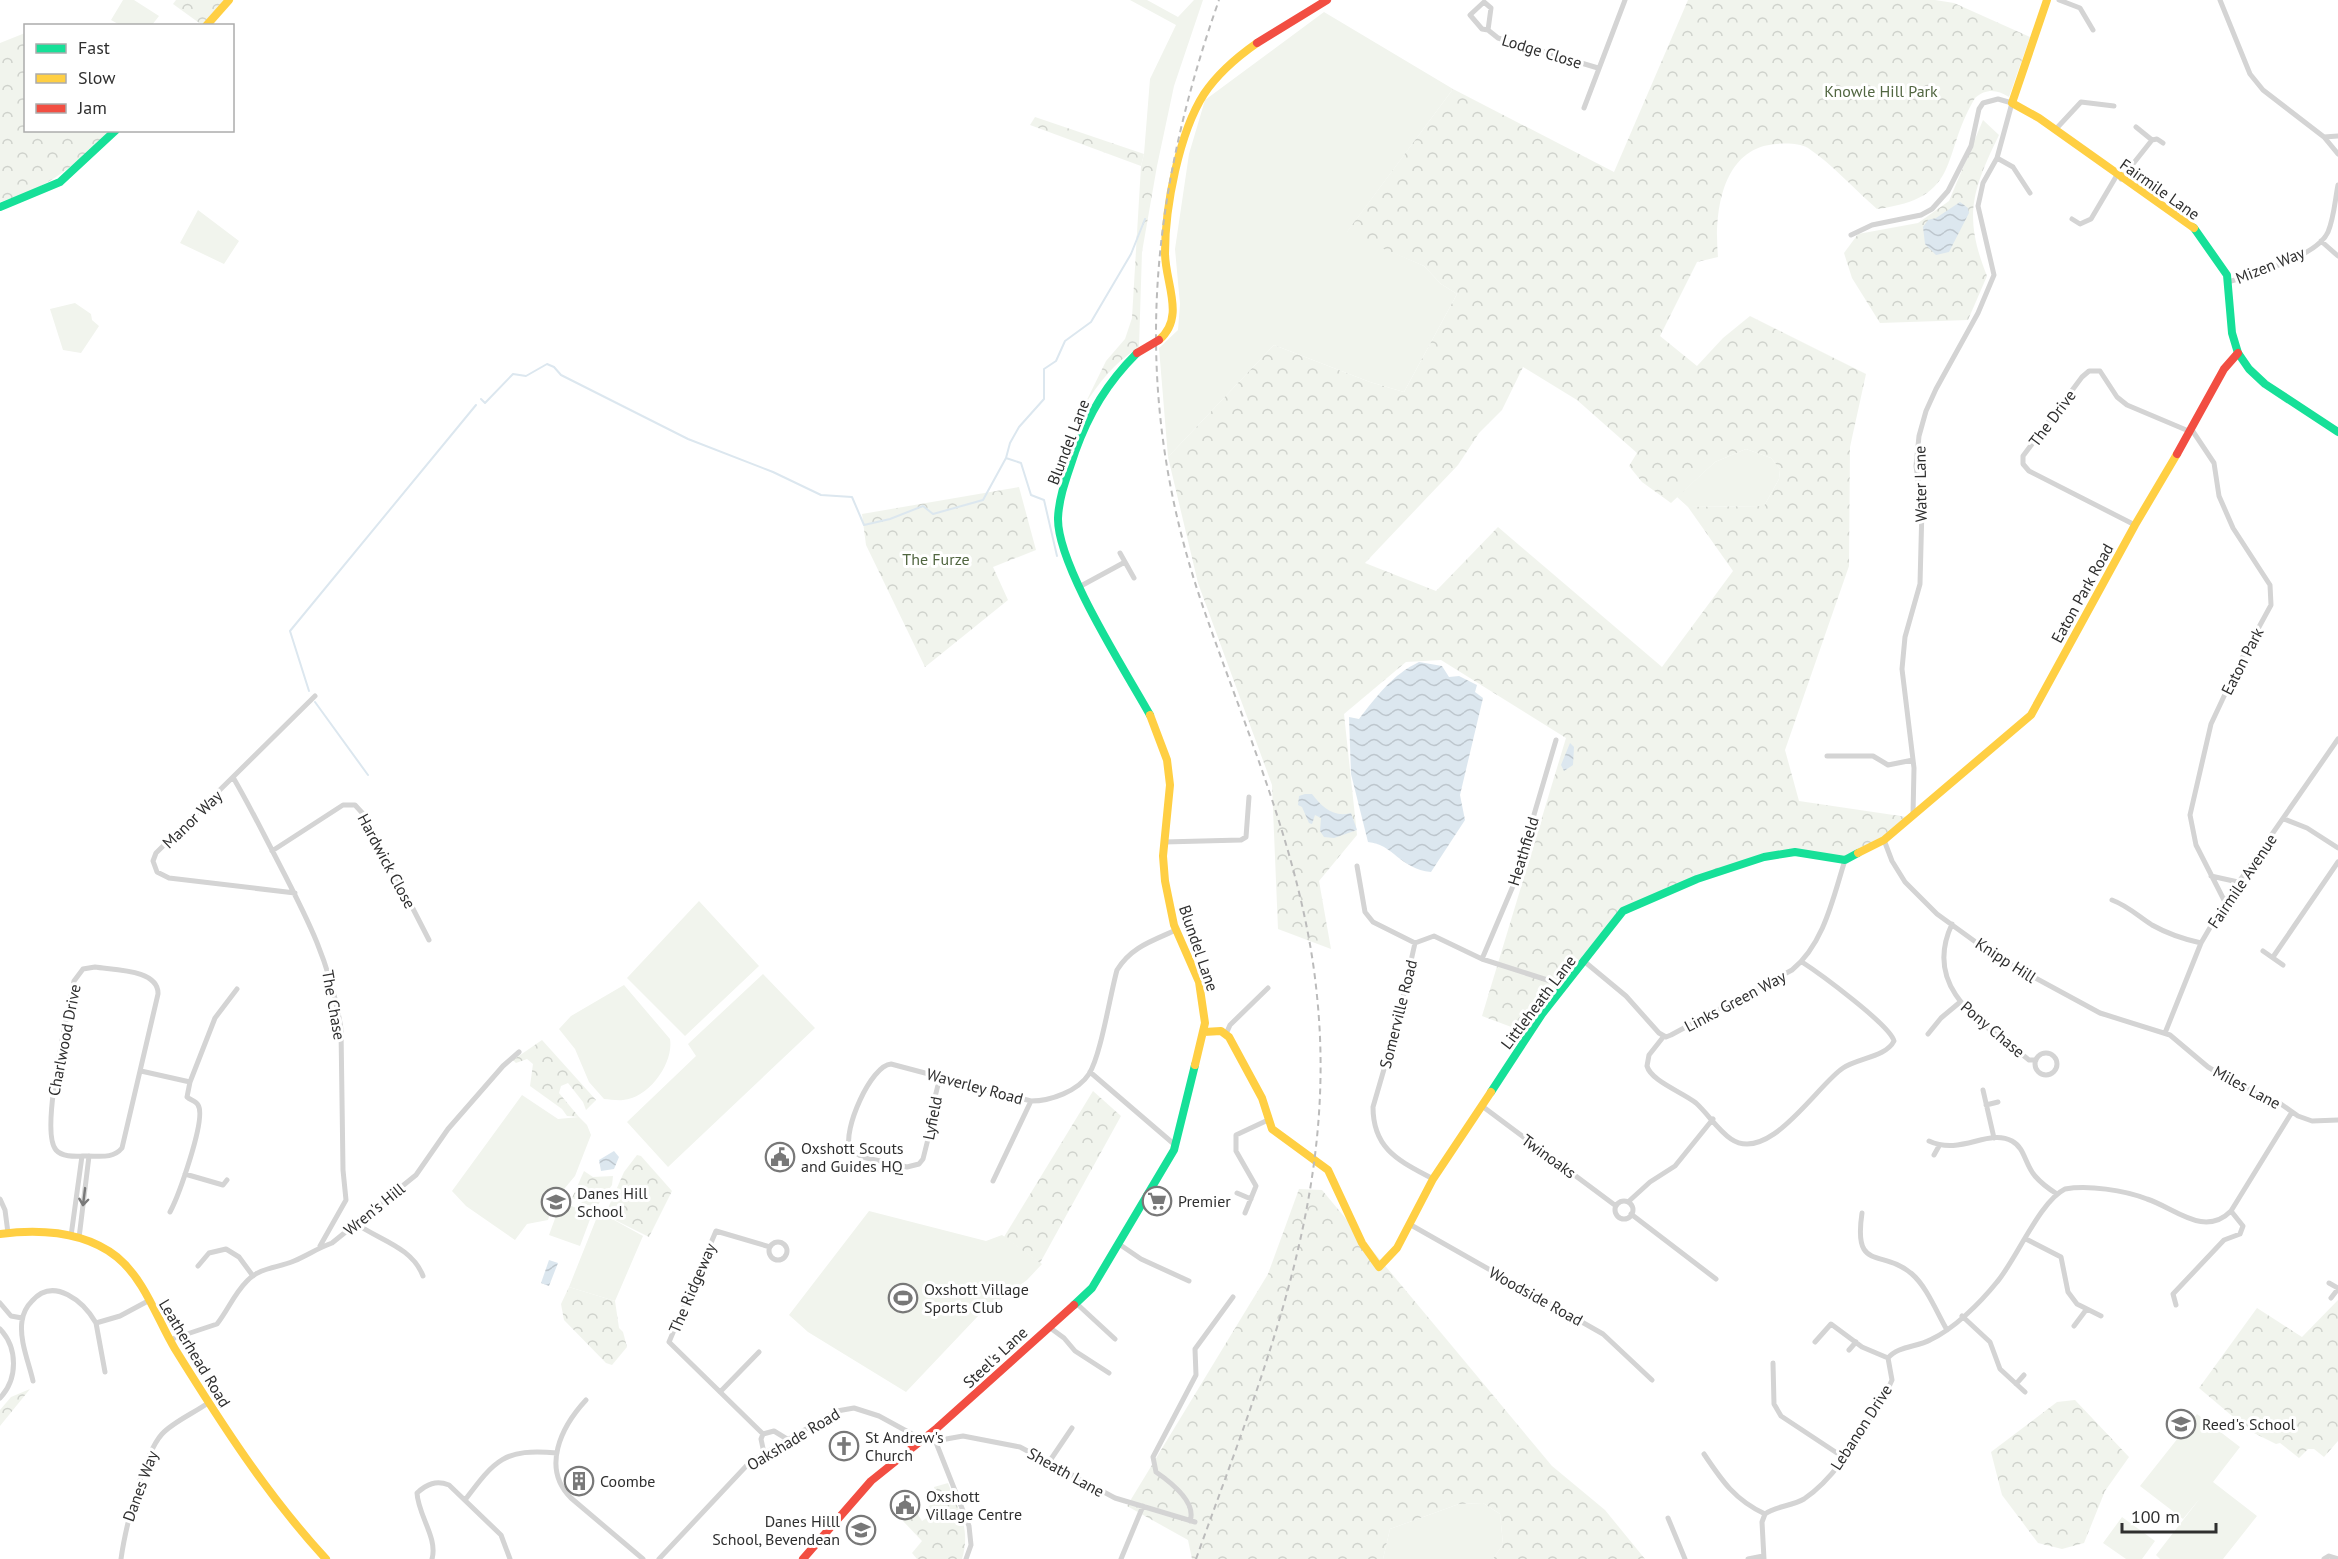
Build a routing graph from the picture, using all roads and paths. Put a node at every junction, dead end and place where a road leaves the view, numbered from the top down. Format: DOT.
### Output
graph roads {
  1 [pos="230,0"];
  2 [pos="1625,0"];
  3 [pos="2047,0"];
  4 [pos="2059,0"];
  5 [pos="2220,0"];
  6 [pos="1325,1"];
  7 [pos="208,24"];
  8 [pos="1488,30"];
  9 [pos="2093,30"];
  10 [pos="1598,68"];
  11 [pos="2012,104"];
  12 [pos="2115,106"];
  13 [pos="1584,108"];
  14 [pos="2136,127"];
  15 [pos="2055,130"];
  16 [pos="114,132"];
  17 [pos="2338,136"];
  18 [pos="2324,137"];
  19 [pos="2152,140"];
  20 [pos="2163,143"];
  21 [pos="2338,154"];
  22 [pos="1996,158"];
  23 [pos="2119,177"];
  24 [pos="2338,185"];
  25 [pos="2030,193"];
  26 [pos="0,207"];
  27 [pos="2072,219"];
  28 [pos="1851,235"];
  29 [pos="2321,241"];
  30 [pos="2338,256"];
  31 [pos="2229,282"];
  32 [pos="2238,353"];
  33 [pos="2191,431"];
  34 [pos="2338,432"];
  35 [pos="2135,525"];
  36 [pos="1120,553"];
  37 [pos="1125,562"];
  38 [pos="1134,578"];
  39 [pos="1078,587"];
  40 [pos="315,696"];
  41 [pos="2338,739"];
  42 [pos="1556,740"];
  43 [pos="1827,756"];
  44 [pos="1913,760"];
  45 [pos="234,778"];
  46 [pos="1249,797"];
  47 [pos="1913,815"];
  48 [pos="2284,819"];
  49 [pos="1884,840"];
  50 [pos="1164,842"];
  51 [pos="2338,848"];
  52 [pos="272,851"];
  53 [pos="1845,860"];
  54 [pos="2338,862"];
  55 [pos="1357,866"];
  56 [pos="2211,876"];
  57 [pos="2238,882"];
  58 [pos="295,893"];
  59 [pos="2112,900"];
  60 [pos="2224,902"];
  61 [pos="1952,924"];
  62 [pos="1176,930"];
  63 [pos="429,940"];
  64 [pos="2201,943"];
  65 [pos="1415,944"];
  66 [pos="2263,951"];
  67 [pos="2273,957"];
  68 [pos="1482,959"];
  69 [pos="1586,962"];
  70 [pos="1802,962"];
  71 [pos="2283,965"];
  72 [pos="1566,986"];
  73 [pos="1268,988"];
  74 [pos="237,989"];
  75 [pos="1959,1003"];
  76 [pos="1204,1032"];
  77 [pos="2165,1033"];
  78 [pos="1226,1034"];
  79 [pos="1928,1034"];
  80 [pos="1664,1036"];
  81 [pos="519,1052"];
  82 [pos="2036,1060"];
  83 [pos="141,1071"];
  84 [pos="1090,1072"];
  85 [pos="940,1077"];
  86 [pos="190,1082"];
  87 [pos="1983,1090"];
  88 [pos="1031,1101"];
  89 [pos="1998,1102"];
  90 [pos="1986,1105"];
  91 [pos="1482,1106"];
  92 [pos="2292,1112"];
  93 [pos="1713,1119"];
  94 [pos="1268,1120"];
  95 [pos="2338,1120"];
  96 [pos="1994,1138"];
  97 [pos="1929,1141"];
  98 [pos="1939,1146"];
  99 [pos="1174,1148"];
  100 [pos="856,1155"];
  101 [pos="1934,1155"];
  102 [pos="82,1156"];
  103 [pos="89,1156"];
  104 [pos="185,1174"];
  105 [pos="1433,1179"];
  106 [pos="227,1180"];
  107 [pos="993,1180"];
  108 [pos="1238,1193"];
  109 [pos="2056,1194"];
  110 [pos="0,1199"];
  111 [pos="1251,1199"];
  112 [pos="1628,1202"];
  113 [pos="1616,1206"];
  114 [pos="2231,1211"];
  115 [pos="170,1212"];
  116 [pos="1245,1213"];
  117 [pos="1862,1213"];
  118 [pos="1631,1214"];
  119 [pos="355,1223"];
  120 [pos="1411,1225"];
  121 [pos="4,1234"];
  122 [pos="75,1237"];
  123 [pos="2026,1239"];
  124 [pos="1119,1244"];
  125 [pos="320,1246"];
  126 [pos="770,1248"];
  127 [pos="198,1266"];
  128 [pos="253,1276"];
  129 [pos="423,1276"];
  130 [pos="1716,1279"];
  131 [pos="1189,1281"];
  132 [pos="2330,1283"];
  133 [pos="2338,1289"];
  134 [pos="1233,1297"];
  135 [pos="2331,1298"];
  136 [pos="148,1301"];
  137 [pos="0,1303"];
  138 [pos="1076,1304"];
  139 [pos="2176,1305"];
  140 [pos="2086,1310"];
  141 [pos="1962,1316"];
  142 [pos="2101,1316"];
  143 [pos="22,1318"];
  144 [pos="96,1323"];
  145 [pos="2074,1326"];
  146 [pos="1049,1327"];
  147 [pos="0,1329"];
  148 [pos="1947,1330"];
  149 [pos="1114,1339"];
  150 [pos="169,1340"];
  151 [pos="1815,1342"];
  152 [pos="1856,1342"];
  153 [pos="1849,1350"];
  154 [pos="759,1352"];
  155 [pos="1888,1358"];
  156 [pos="1773,1363"];
  157 [pos="105,1372"];
  158 [pos="1108,1373"];
  159 [pos="2024,1375"];
  160 [pos="1652,1380"];
  161 [pos="33,1381"];
  162 [pos="2016,1384"];
  163 [pos="720,1392"];
  164 [pos="2025,1392"];
  165 [pos="0,1398"];
  166 [pos="586,1401"];
  167 [pos="208,1403"];
  168 [pos="1072,1428"];
  169 [pos="763,1434"];
  170 [pos="787,1439"];
  171 [pos="929,1439"];
  172 [pos="556,1453"];
  173 [pos="764,1453"];
  174 [pos="1704,1454"];
  175 [pos="1843,1457"];
  176 [pos="1049,1462"];
  177 [pos="465,1500"];
  178 [pos="1143,1506"];
  179 [pos="1765,1514"];
  180 [pos="1668,1518"];
  181 [pos="321,1557"];
  182 [pos="1764,1558"];
  183 [pos="121,1559"];
  184 [pos="432,1559"];
  185 [pos="510,1559"];
  186 [pos="643,1559"];
  187 [pos="659,1559"];
  188 [pos="803,1559"];
  189 [pos="966,1559"];
  190 [pos="1121,1559"];
  191 [pos="1685,1559"];
  192 [pos="1748,1559"];
  193 [pos="2324,1559"];
  194 [pos="2338,1559"];
  1 -- 7 [label="street"];
  2 -- 10 [label="street, Lodge Close"];
  3 -- 11 [label="street"];
  4 -- 9 [label="street"];
  5 -- 18 [label="street"];
  6 -- 39 [label="street, Blundel Lane, bridge"];
  8 -- 8 [label="street, Lodge Close"];
  8 -- 10 [label="street, Lodge Close"];
  10 -- 13 [label="street, Lodge Close"];
  11 -- 15 [label="street, Fairmile Lane"];
  11 -- 22 [label="street, Water Lane"];
  11 -- 28 [label="street"];
  12 -- 15 [label="street"];
  14 -- 19 [label="street"];
  15 -- 23 [label="street, Fairmile Lane"];
  16 -- 26 [label="street"];
  17 -- 18 [label="street"];
  18 -- 21 [label="street"];
  19 -- 20 [label="street"];
  19 -- 23 [label="street"];
  22 -- 25 [label="street"];
  22 -- 44 [label="street, Water Lane"];
  23 -- 27 [label="street"];
  23 -- 31 [label="street, Fairmile Lane"];
  24 -- 29 [label="street, Mizen Way"];
  29 -- 30 [label="street"];
  29 -- 31 [label="street, Mizen Way"];
  31 -- 32 [label="street, Fairmile Lane"];
  32 -- 33 [label="street, Eaton Park Road"];
  32 -- 34 [label="street, Fairmile Lane"];
  33 -- 35 [label="street, Eaton Park Road"];
  33 -- 35 [label="street, The Drive"];
  33 -- 56 [label="street, Eaton Park"];
  35 -- 47 [label="street, Eaton Park Road"];
  36 -- 37 [label="street"];
  37 -- 38 [label="street"];
  37 -- 39 [label="street"];
  39 -- 50 [label="street, Blundel Lane"];
  40 -- 45 [label="street, Manor Way"];
  41 -- 48 [label="street, Fairmile Avenue"];
  42 -- 68 [label="street, Heathfield"];
  43 -- 44 [label="street"];
  44 -- 47 [label="street, Water Lane"];
  45 -- 52 [label="street, The Chase"];
  45 -- 58 [label="street, Manor Way"];
  46 -- 50 [label="street"];
  47 -- 49 [label="street"];
  48 -- 51 [label="street"];
  48 -- 57 [label="street, Fairmile Avenue"];
  49 -- 53 [label="street"];
  49 -- 61 [label="street, Knipp Hill"];
  50 -- 62 [label="street, Blundel Lane"];
  52 -- 58 [label="street, The Chase"];
  52 -- 63 [label="street, Hardwick Close"];
  53 -- 69 [label="street, Littleheath Lane"];
  53 -- 70 [label="street, Links Green Way"];
  54 -- 67 [label="street"];
  55 -- 65 [label="street"];
  56 -- 57 [label="street"];
  56 -- 60 [label="street, Eaton Park"];
  57 -- 60 [label="street, Fairmile Avenue"];
  58 -- 125 [label="street, The Chase"];
  59 -- 64 [label="street"];
  60 -- 64 [label="street, Fairmile Avenue"];
  61 -- 75 [label="street, Pony Chase"];
  61 -- 77 [label="street, Knipp Hill"];
  62 -- 76 [label="street, Blundel Lane"];
  62 -- 84 [label="street"];
  64 -- 77 [label="street, Fairmile Avenue"];
  65 -- 68 [label="street, Somerville Road"];
  65 -- 105 [label="street, Somerville Road"];
  66 -- 67 [label="street"];
  67 -- 71 [label="street"];
  68 -- 72 [label="street, Somerville Road"];
  69 -- 72 [label="street, Littleheath Lane"];
  69 -- 80 [label="street, Links Green Way"];
  70 -- 80 [label="street, Links Green Way"];
  70 -- 93 [label="street"];
  72 -- 91 [label="street, Littleheath Lane"];
  73 -- 78 [label="street"];
  74 -- 86 [label="street"];
  75 -- 79 [label="street"];
  75 -- 82 [label="street, Pony Chase"];
  76 -- 78 [label="street"];
  76 -- 99 [label="street, Blundel Lane"];
  77 -- 92 [label="street, Miles Lane"];
  78 -- 94 [label="street"];
  80 -- 93 [label="street"];
  81 -- 119 [label="street, Wren's Hill"];
  82 -- 82 [label="street, Pony Chase"];
  83 -- 86 [label="street"];
  83 -- 102 [label="street, Charlwood Drive"];
  83 -- 103 [label="street, Charlwood Drive"];
  84 -- 88 [label="street, Waverley Road"];
  84 -- 99 [label="street"];
  85 -- 88 [label="street, Waverley Road"];
  85 -- 100 [label="street, Lyfield"];
  85 -- 100 [label="street, Waverley Road"];
  86 -- 104 [label="street"];
  87 -- 90 [label="street"];
  88 -- 107 [label="street"];
  89 -- 90 [label="street"];
  90 -- 96 [label="street"];
  91 -- 105 [label="street, Littleheath Lane"];
  91 -- 113 [label="street, Twinoaks"];
  92 -- 95 [label="street, Miles Lane"];
  92 -- 114 [label="street"];
  93 -- 112 [label="street"];
  94 -- 111 [label="street"];
  94 -- 120 [label="street, Littleheath Lane"];
  96 -- 98 [label="street"];
  96 -- 109 [label="street"];
  97 -- 98 [label="street"];
  98 -- 101 [label="street"];
  99 -- 124 [label="street, Steel's Lane"];
  102 -- 103 [label="street, Charlwood Drive"];
  102 -- 122 [label="street"];
  103 -- 122 [label="street, one-way"];
  104 -- 106 [label="street"];
  104 -- 115 [label="street"];
  105 -- 120 [label="street, Littleheath Lane"];
  108 -- 111 [label="street"];
  109 -- 114 [label="street"];
  109 -- 123 [label="street"];
  110 -- 121 [label="street"];
  111 -- 116 [label="street"];
  112 -- 113 [label="street"];
  112 -- 118 [label="street"];
  113 -- 118 [label="street, Twinoaks"];
  114 -- 139 [label="street"];
  117 -- 148 [label="street"];
  118 -- 130 [label="street, Twinoaks"];
  119 -- 125 [label="street, Wren's Hill"];
  119 -- 129 [label="street"];
  120 -- 160 [label="street, Woodside Road"];
  121 -- 122 [label="street, Leatherhead Road"];
  122 -- 136 [label="street, Leatherhead Road"];
  123 -- 140 [label="street"];
  123 -- 141 [label="street"];
  124 -- 131 [label="street"];
  124 -- 138 [label="street, Steel's Lane"];
  125 -- 128 [label="street, Wren's Hill"];
  126 -- 163 [label="street, The Ridgeway"];
  127 -- 128 [label="street"];
  128 -- 150 [label="street, Wren's Hill"];
  132 -- 133 [label="street"];
  133 -- 135 [label="street"];
  134 -- 178 [label="street, Sheath Lane"];
  136 -- 144 [label="street"];
  136 -- 150 [label="street, Leatherhead Road"];
  137 -- 143 [label="street"];
  138 -- 146 [label="street, Steel's Lane"];
  138 -- 149 [label="street"];
  140 -- 142 [label="street"];
  140 -- 145 [label="street"];
  141 -- 148 [label="street"];
  141 -- 162 [label="street"];
  143 -- 144 [label="street"];
  143 -- 161 [label="street"];
  144 -- 157 [label="street"];
  146 -- 158 [label="street"];
  146 -- 171 [label="street, Steel's Lane"];
  147 -- 165 [label="street"];
  148 -- 155 [label="street"];
  150 -- 167 [label="street, Leatherhead Road"];
  151 -- 152 [label="street"];
  152 -- 153 [label="street"];
  152 -- 155 [label="street"];
  154 -- 163 [label="street"];
  155 -- 175 [label="street, Lebanon Drive"];
  156 -- 175 [label="street"];
  159 -- 162 [label="street"];
  162 -- 164 [label="street"];
  163 -- 169 [label="street, The Ridgeway"];
  166 -- 172 [label="street"];
  167 -- 181 [label="street, Leatherhead Road"];
  167 -- 183 [label="street, Danes Way"];
  168 -- 176 [label="street"];
  169 -- 170 [label="street"];
  169 -- 173 [label="street"];
  170 -- 171 [label="street, Oakshade Road"];
  170 -- 173 [label="street, Oakshade Road"];
  171 -- 176 [label="street, Sheath Lane"];
  171 -- 188 [label="street, Steel's Lane"];
  171 -- 189 [label="street"];
  172 -- 177 [label="street"];
  172 -- 186 [label="street"];
  173 -- 187 [label="street, Oakshade Road"];
  174 -- 179 [label="street"];
  175 -- 179 [label="street, Lebanon Drive"];
  176 -- 178 [label="street, Sheath Lane"];
  177 -- 184 [label="street"];
  177 -- 185 [label="street"];
  178 -- 190 [label="street"];
  179 -- 182 [label="street"];
  180 -- 191 [label="street"];
  182 -- 192 [label="street"];
  193 -- 194 [label="street"];
}
